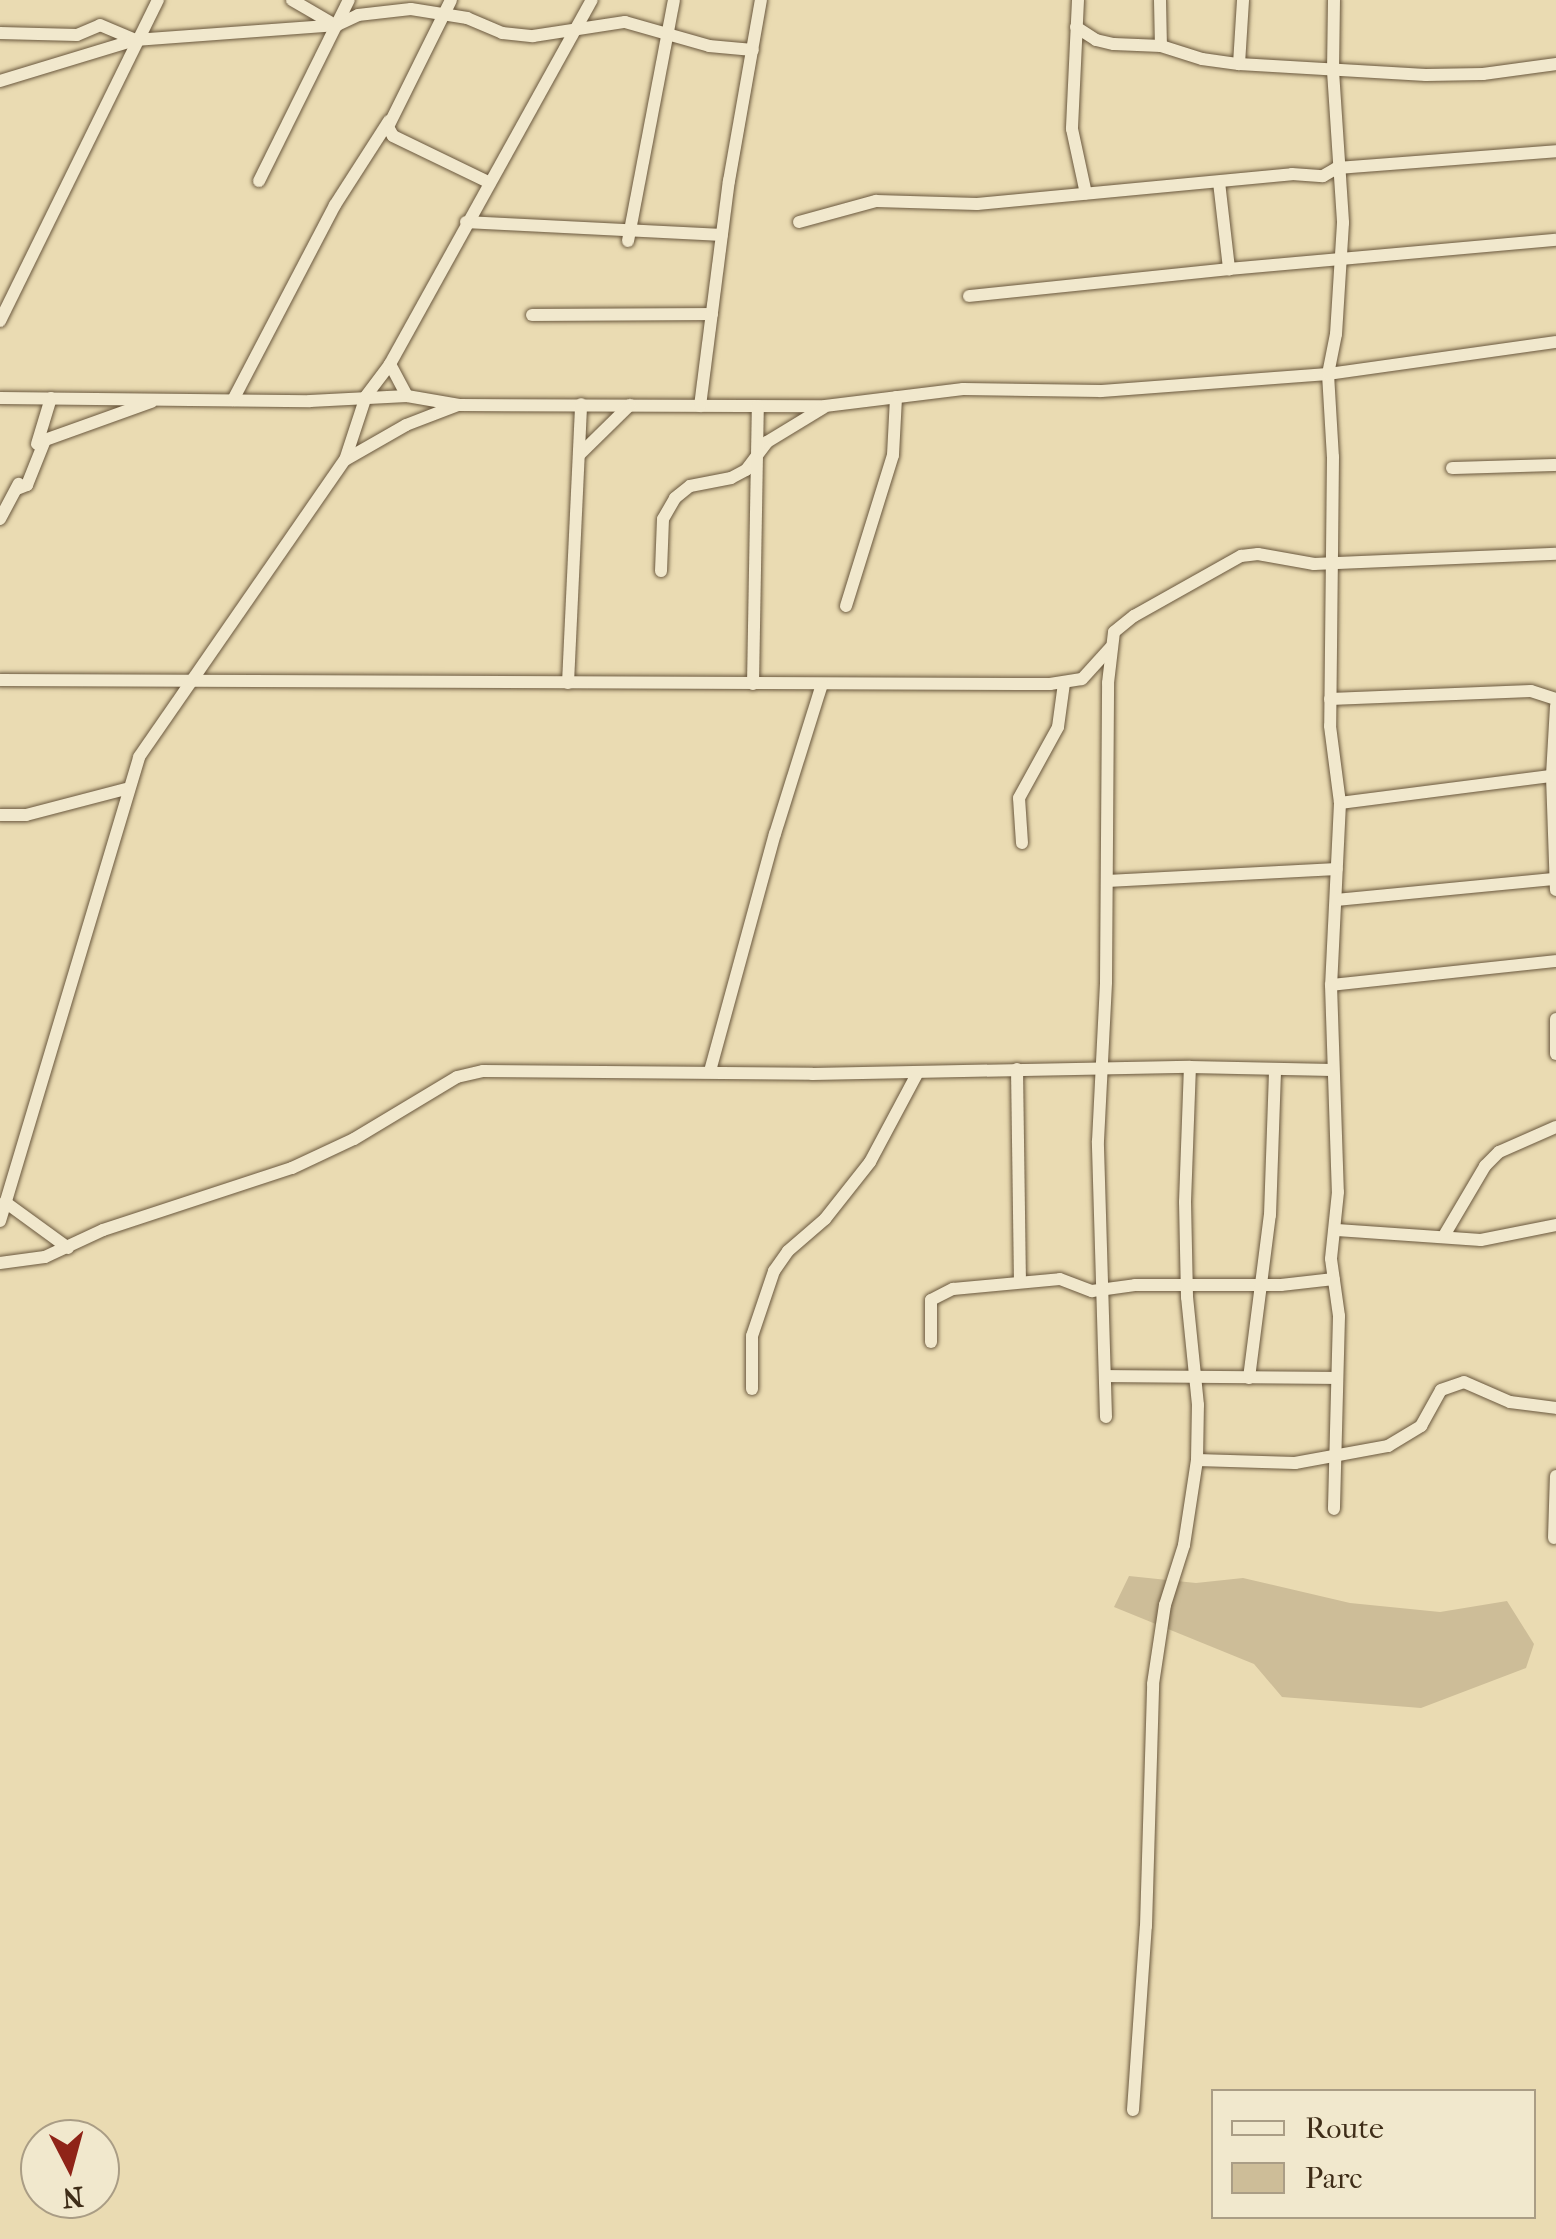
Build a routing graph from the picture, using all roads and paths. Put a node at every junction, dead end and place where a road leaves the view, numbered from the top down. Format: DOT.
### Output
graph roads {
  1 [pos="158,0"];
  2 [pos="292,0"];
  3 [pos="349,0"];
  4 [pos="592,0"];
  5 [pos="674,0"];
  6 [pos="760,0"];
  7 [pos="1078,0"];
  8 [pos="1160,0"];
  9 [pos="1242,0"];
  10 [pos="1334,0"];
  11 [pos="448,7"];
  12 [pos="337,24"];
  13 [pos="1076,27"];
  14 [pos="576,30"];
  15 [pos="0,32"];
  16 [pos="668,32"];
  17 [pos="136,40"];
  18 [pos="1161,46"];
  19 [pos="752,50"];
  20 [pos="1239,64"];
  21 [pos="1556,64"];
  22 [pos="1333,71"];
  23 [pos="2,77"];
  24 [pos="389,121"];
  25 [pos="1556,151"];
  26 [pos="1337,168"];
  27 [pos="259,182"];
  28 [pos="488,182"];
  29 [pos="1218,182"];
  30 [pos="1086,194"];
  31 [pos="466,222"];
  32 [pos="799,222"];
  33 [pos="722,235"];
  34 [pos="629,236"];
  35 [pos="1556,240"];
  36 [pos="1342,259"];
  37 [pos="1229,269"];
  38 [pos="969,296"];
  39 [pos="712,314"];
  40 [pos="532,315"];
  41 [pos="0,321"];
  42 [pos="1556,342"];
  43 [pos="390,364"];
  44 [pos="1328,374"];
  45 [pos="366,396"];
  46 [pos="407,396"];
  47 [pos="0,398"];
  48 [pos="51,398"];
  49 [pos="896,398"];
  50 [pos="158,400"];
  51 [pos="234,400"];
  52 [pos="581,404"];
  53 [pos="459,405"];
  54 [pos="630,405"];
  55 [pos="700,406"];
  56 [pos="758,406"];
  57 [pos="825,406"];
  58 [pos="580,454"];
  59 [pos="757,455"];
  60 [pos="345,460"];
  61 [pos="1556,465"];
  62 [pos="1452,468"];
  63 [pos="16,489"];
  64 [pos="0,519"];
  65 [pos="1556,554"];
  66 [pos="1330,560"];
  67 [pos="661,571"];
  68 [pos="846,606"];
  69 [pos="1111,648"];
  70 [pos="0,680"];
  71 [pos="196,680"];
  72 [pos="568,683"];
  73 [pos="1064,683"];
  74 [pos="753,684"];
  75 [pos="822,684"];
  76 [pos="1556,698"];
  77 [pos="1330,699"];
  78 [pos="1556,706"];
  79 [pos="1552,776"];
  80 [pos="126,789"];
  81 [pos="1340,802"];
  82 [pos="0,815"];
  83 [pos="1022,843"];
  84 [pos="1337,869"];
  85 [pos="1556,879"];
  86 [pos="1107,881"];
  87 [pos="1556,890"];
  88 [pos="1336,900"];
  89 [pos="1556,961"];
  90 [pos="1331,985"];
  91 [pos="1556,1024"];
  92 [pos="1556,1054"];
  93 [pos="1190,1067"];
  94 [pos="1017,1069"];
  95 [pos="710,1070"];
  96 [pos="1275,1070"];
  97 [pos="1332,1070"];
  98 [pos="1104,1071"];
  99 [pos="918,1072"];
  100 [pos="1556,1127"];
  101 [pos="5,1202"];
  102 [pos="0,1221"];
  103 [pos="1556,1226"];
  104 [pos="1336,1230"];
  105 [pos="1444,1234"];
  106 [pos="68,1248"];
  107 [pos="0,1262"];
  108 [pos="1334,1279"];
  109 [pos="1020,1282"];
  110 [pos="1260,1283"];
  111 [pos="1187,1287"];
  112 [pos="1104,1288"];
  113 [pos="931,1342"];
  114 [pos="1105,1376"];
  115 [pos="1196,1377"];
  116 [pos="1250,1378"];
  117 [pos="1336,1378"];
  118 [pos="752,1389"];
  119 [pos="1556,1408"];
  120 [pos="1106,1417"];
  121 [pos="1338,1455"];
  122 [pos="1197,1460"];
  123 [pos="1556,1476"];
  124 [pos="1334,1510"];
  125 [pos="1554,1538"];
  126 [pos="1133,2110"];
  1 -- 17 [label="street"];
  2 -- 12 [label="street"];
  3 -- 12 [label="street"];
  4 -- 14 [label="street"];
  5 -- 16 [label="street"];
  6 -- 19 [label="street"];
  7 -- 13 [label="street"];
  8 -- 18 [label="street"];
  9 -- 20 [label="street"];
  10 -- 22 [label="street"];
  11 -- 12 [label="street"];
  11 -- 14 [label="street"];
  11 -- 24 [label="street"];
  12 -- 17 [label="street"];
  12 -- 27 [label="street"];
  13 -- 18 [label="street"];
  13 -- 30 [label="street"];
  14 -- 16 [label="street"];
  14 -- 28 [label="street"];
  15 -- 17 [label="street"];
  16 -- 19 [label="street"];
  16 -- 34 [label="street"];
  17 -- 23 [label="street"];
  17 -- 41 [label="street"];
  18 -- 20 [label="street"];
  19 -- 33 [label="street"];
  20 -- 22 [label="street"];
  21 -- 22 [label="street"];
  22 -- 26 [label="street"];
  24 -- 28 [label="street"];
  24 -- 51 [label="street"];
  25 -- 26 [label="street"];
  26 -- 29 [label="street"];
  26 -- 36 [label="street"];
  28 -- 31 [label="street"];
  29 -- 30 [label="street"];
  29 -- 37 [label="street"];
  30 -- 32 [label="street"];
  31 -- 34 [label="street"];
  31 -- 43 [label="street"];
  33 -- 34 [label="street"];
  33 -- 39 [label="street"];
  35 -- 36 [label="street"];
  36 -- 37 [label="street"];
  36 -- 44 [label="street"];
  37 -- 38 [label="street"];
  39 -- 40 [label="street"];
  39 -- 55 [label="street"];
  42 -- 44 [label="street"];
  43 -- 45 [label="street"];
  43 -- 46 [label="street"];
  44 -- 49 [label="street"];
  44 -- 66 [label="street"];
  45 -- 46 [label="street"];
  45 -- 51 [label="street"];
  45 -- 60 [label="street"];
  46 -- 53 [label="street"];
  47 -- 48 [label="street"];
  48 -- 50 [label="street"];
  48 -- 63 [label="street"];
  49 -- 57 [label="street"];
  49 -- 68 [label="street"];
  50 -- 51 [label="street"];
  50 -- 63 [label="street"];
  52 -- 53 [label="street"];
  52 -- 54 [label="street"];
  52 -- 58 [label="street"];
  53 -- 60 [label="street"];
  54 -- 55 [label="street"];
  54 -- 58 [label="street"];
  55 -- 56 [label="street"];
  56 -- 57 [label="street"];
  56 -- 59 [label="street"];
  57 -- 59 [label="street"];
  58 -- 72 [label="street"];
  59 -- 67 [label="street"];
  59 -- 74 [label="street"];
  60 -- 71 [label="street"];
  61 -- 62 [label="street"];
  63 -- 64 [label="street"];
  65 -- 66 [label="street"];
  66 -- 69 [label="street"];
  66 -- 77 [label="street"];
  69 -- 73 [label="street"];
  69 -- 86 [label="street"];
  70 -- 71 [label="street"];
  71 -- 72 [label="street"];
  71 -- 80 [label="street"];
  72 -- 74 [label="street"];
  73 -- 75 [label="street"];
  73 -- 83 [label="street"];
  74 -- 75 [label="street"];
  75 -- 95 [label="street"];
  76 -- 77 [label="street"];
  77 -- 81 [label="street"];
  78 -- 79 [label="street"];
  79 -- 81 [label="street"];
  79 -- 85 [label="street"];
  80 -- 82 [label="street"];
  80 -- 101 [label="street"];
  81 -- 84 [label="street"];
  84 -- 86 [label="street"];
  84 -- 88 [label="street"];
  85 -- 87 [label="street"];
  85 -- 88 [label="street"];
  86 -- 98 [label="street"];
  88 -- 90 [label="street"];
  89 -- 90 [label="street"];
  90 -- 97 [label="street"];
  91 -- 92 [label="street"];
  93 -- 96 [label="street"];
  93 -- 98 [label="street"];
  93 -- 111 [label="street"];
  94 -- 98 [label="street"];
  94 -- 99 [label="street"];
  94 -- 109 [label="street"];
  95 -- 99 [label="street"];
  95 -- 106 [label="street"];
  96 -- 97 [label="street"];
  96 -- 110 [label="street"];
  97 -- 104 [label="street"];
  98 -- 112 [label="street"];
  99 -- 118 [label="street"];
  100 -- 105 [label="street"];
  101 -- 102 [label="street"];
  101 -- 106 [label="street"];
  103 -- 105 [label="street"];
  104 -- 105 [label="street"];
  104 -- 108 [label="street"];
  106 -- 107 [label="street"];
  108 -- 110 [label="street"];
  108 -- 117 [label="street"];
  109 -- 112 [label="street"];
  109 -- 113 [label="street"];
  110 -- 111 [label="street"];
  110 -- 116 [label="street"];
  111 -- 112 [label="street"];
  111 -- 115 [label="street"];
  112 -- 114 [label="street"];
  114 -- 115 [label="street"];
  114 -- 120 [label="street"];
  115 -- 116 [label="street"];
  115 -- 122 [label="street"];
  116 -- 117 [label="street"];
  117 -- 121 [label="street"];
  119 -- 121 [label="street"];
  121 -- 122 [label="street"];
  121 -- 124 [label="street"];
  122 -- 126 [label="street"];
  123 -- 125 [label="street"];
}
